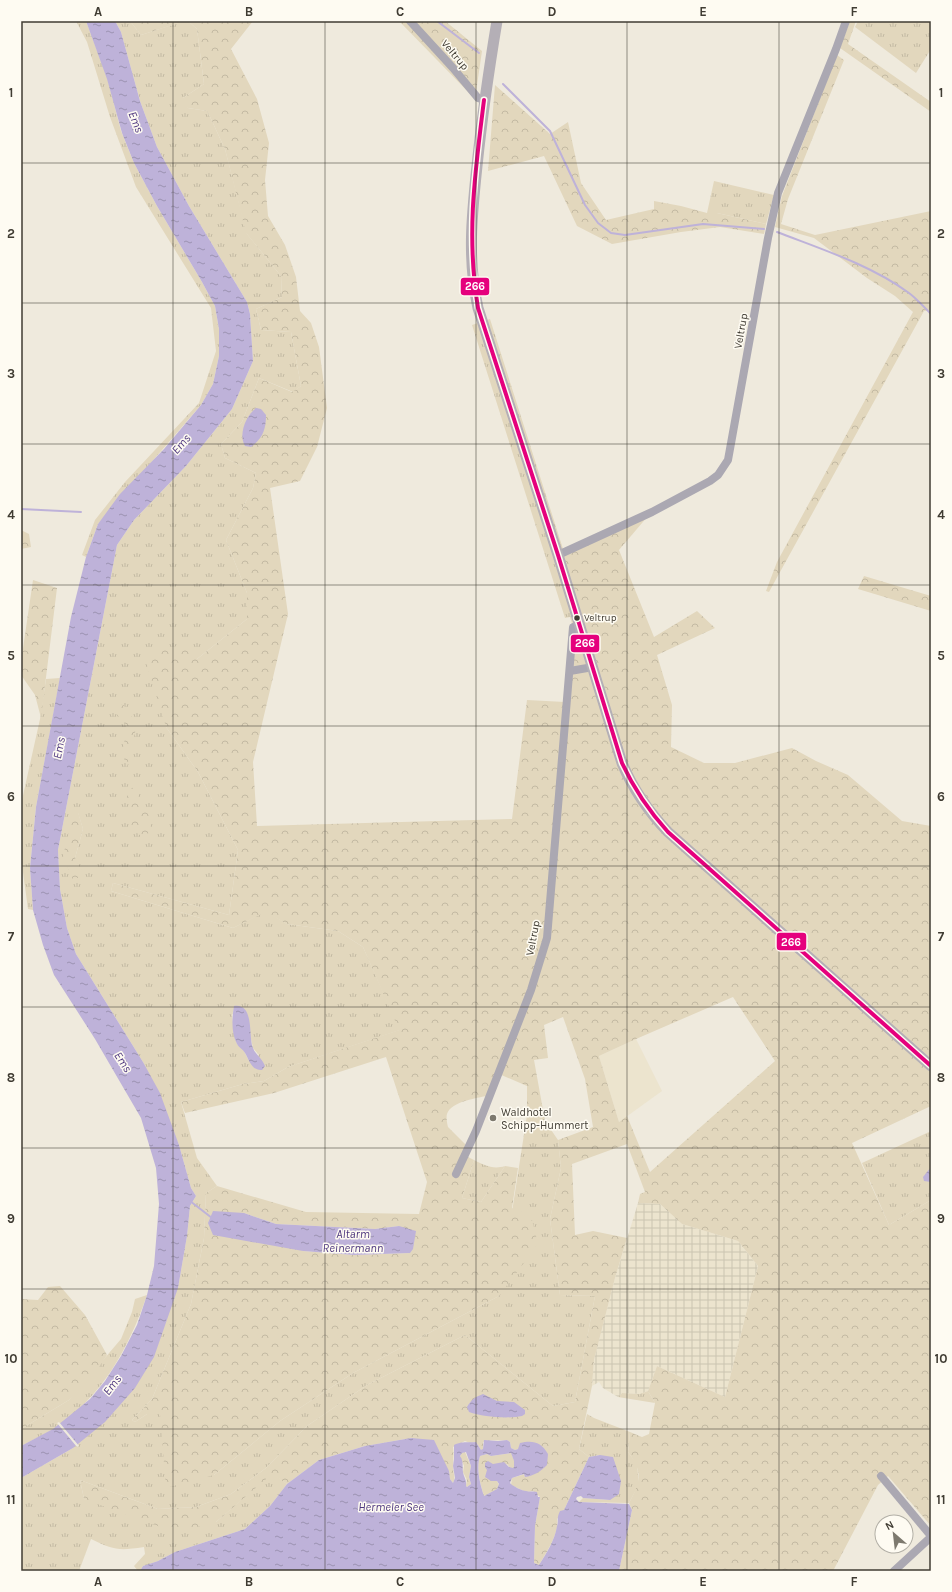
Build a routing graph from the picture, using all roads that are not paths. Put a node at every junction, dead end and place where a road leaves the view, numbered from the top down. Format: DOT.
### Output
graph roads {
  1 [pos="410,21"];
  2 [pos="497,21"];
  3 [pos="846,21"];
  4 [pos="484,100"];
  5 [pos="558,555"];
  6 [pos="580,625"];
  7 [pos="593,668"];
  8 [pos="570,671"];
  9 [pos="931,1066"];
  10 [pos="456,1174"];
  11 [pos="881,1476"];
  12 [pos="931,1537"];
  13 [pos="894,1571"];
  1 -- 4 [label="street, Veltrup"];
  2 -- 4 [label="main road"];
  3 -- 5 [label="street, Veltrup"];
  4 -- 5 [label="main road"];
  5 -- 6 [label="main road"];
  6 -- 7 [label="main road"];
  6 -- 8 [label="street, Veltrup"];
  7 -- 8 [label="street"];
  7 -- 9 [label="main road"];
  8 -- 10 [label="street, Veltrup"];
  11 -- 12 [label="street"];
  12 -- 13 [label="street"];
}
